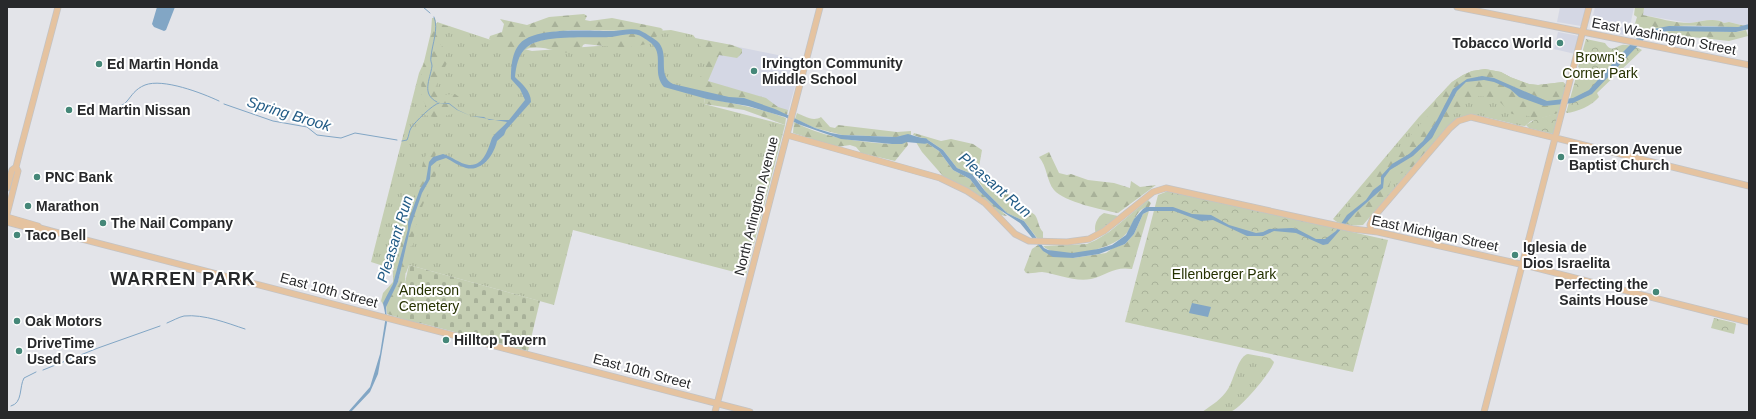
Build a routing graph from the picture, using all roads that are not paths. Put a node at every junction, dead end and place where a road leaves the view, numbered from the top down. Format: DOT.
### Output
graph roads {
  1 [pos="58,7"];
  2 [pos="820,7"];
  3 [pos="1457,7"];
  4 [pos="1589,7"];
  5 [pos="1583,32"];
  6 [pos="1749,65"];
  7 [pos="787,135"];
  8 [pos="1556,137"];
  9 [pos="16,167"];
  10 [pos="1749,186"];
  11 [pos="7,188"];
  12 [pos="7,214"];
  13 [pos="7,217"];
  14 [pos="7,222"];
  15 [pos="40,228"];
  16 [pos="1371,231"];
  17 [pos="1523,264"];
  18 [pos="1749,322"];
  19 [pos="718,403"];
  20 [pos="716,412"];
  21 [pos="750,412"];
  22 [pos="1484,412"];
  1 -- 9 [label="main road"];
  2 -- 7 [label="main road, North Arlington Avenue"];
  3 -- 5 [label="main road, East Washington Street"];
  4 -- 5 [label="main road"];
  5 -- 6 [label="main road, East Washington Street"];
  5 -- 8 [label="main road"];
  7 -- 16 [label="main road, East Michigan Street"];
  7 -- 19 [label="main road, North Arlington Avenue"];
  8 -- 10 [label="main road"];
  8 -- 16 [label="main road"];
  8 -- 17 [label="main road"];
  9 -- 11 [label="main road"];
  9 -- 12 [label="main road"];
  13 -- 15 [label="main road, East 10th Street"];
  14 -- 15 [label="main road, East 10th Street"];
  15 -- 19 [label="main road, East 10th Street"];
  16 -- 17 [label="main road, East Michigan Street"];
  17 -- 18 [label="main road, East Michigan Street"];
  17 -- 22 [label="main road"];
  19 -- 20 [label="main road, North Arlington Avenue"];
  19 -- 21 [label="main road, East 10th Street"];
}
